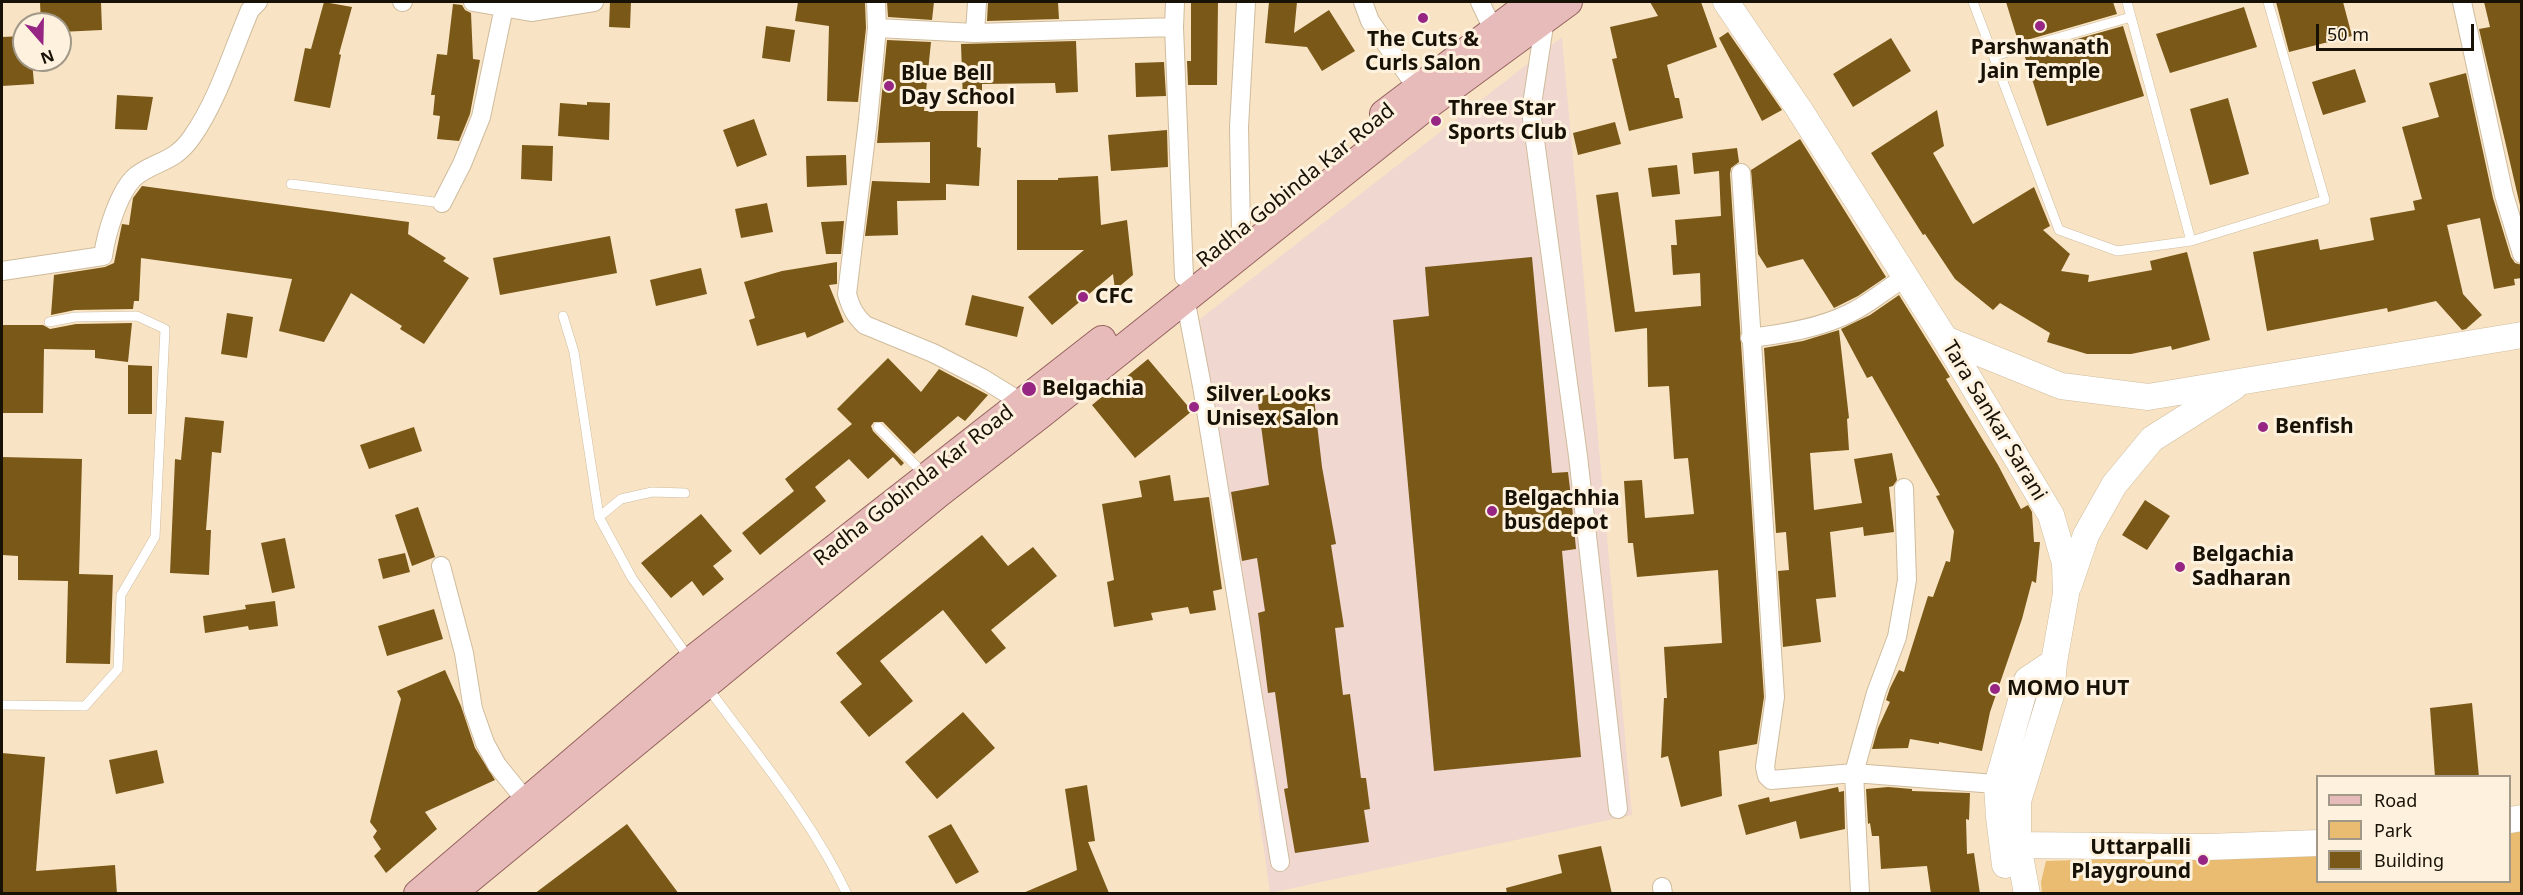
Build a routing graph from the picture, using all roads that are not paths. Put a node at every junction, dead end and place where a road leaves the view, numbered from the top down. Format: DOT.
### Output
graph roads {
  1 [pos="258,2"];
  2 [pos="473,2"];
  3 [pos="594,2"];
  4 [pos="876,2"];
  5 [pos="976,2"];
  6 [pos="1175,2"];
  7 [pos="1246,2"];
  8 [pos="1363,2"];
  9 [pos="1480,2"];
  10 [pos="1568,2"];
  11 [pos="1726,2"];
  12 [pos="1973,2"];
  13 [pos="2127,2"];
  14 [pos="2268,2"];
  15 [pos="2462,2"];
  16 [pos="504,7"];
  17 [pos="1537,7"];
  18 [pos="2131,17"];
  19 [pos="1174,27"];
  20 [pos="877,28"];
  21 [pos="975,33"];
  22 [pos="1498,40"];
  23 [pos="1994,56"];
  24 [pos="1417,88"];
  25 [pos="1741,173"];
  26 [pos="291,184"];
  27 [pos="442,203"];
  28 [pos="1241,230"];
  29 [pos="2191,241"];
  30 [pos="2522,254"];
  31 [pos="2,271"];
  32 [pos="1904,278"];
  33 [pos="1184,287"];
  34 [pos="563,316"];
  35 [pos="49,322"];
  36 [pos="2522,335"];
  37 [pos="1750,338"];
  38 [pos="1945,339"];
  39 [pos="2244,381"];
  40 [pos="1031,408"];
  41 [pos="878,427"];
  42 [pos="926,476"];
  43 [pos="1904,488"];
  44 [pos="685,493"];
  45 [pos="599,517"];
  46 [pos="441,566"];
  47 [pos="2066,594"];
  48 [pos="699,673"];
  49 [pos="2,705"];
  50 [pos="1854,772"];
  51 [pos="2010,785"];
  52 [pos="527,802"];
  53 [pos="1618,808"];
  54 [pos="2316,843"];
  55 [pos="2018,846"];
  56 [pos="1280,862"];
  57 [pos="418,894"];
  58 [pos="451,894"];
  59 [pos="847,894"];
  60 [pos="1860,894"];
  61 [pos="2009,894"];
  62 [pos="2027,894"];
  1 -- 31 [label="street"];
  2 -- 16 [label="street"];
  3 -- 16 [label="street"];
  4 -- 20 [label="street"];
  5 -- 21 [label="street"];
  6 -- 19 [label="street"];
  7 -- 28 [label="street"];
  8 -- 24 [label="street"];
  9 -- 22 [label="street"];
  10 -- 17 [label="main road"];
  11 -- 32 [label="street, Tara Sankar Sarani"];
  12 -- 23 [label="lane"];
  13 -- 18 [label="lane"];
  14 -- 29 [label="lane"];
  15 -- 30 [label="street"];
  16 -- 27 [label="street"];
  17 -- 22 [label="main road"];
  17 -- 53 [label="street"];
  18 -- 23 [label="lane"];
  18 -- 29 [label="lane"];
  19 -- 21 [label="street"];
  19 -- 33 [label="street"];
  20 -- 21 [label="street"];
  20 -- 40 [label="street"];
  22 -- 24 [label="main road, Radha Gobinda Kar Road"];
  22 -- 33 [label="main road"];
  23 -- 29 [label="lane"];
  24 -- 28 [label="main road, Radha Gobinda Kar Road"];
  25 -- 37 [label="street"];
  26 -- 27 [label="lane"];
  28 -- 33 [label="main road, Radha Gobinda Kar Road"];
  32 -- 37 [label="street"];
  32 -- 38 [label="street, Tara Sankar Sarani"];
  33 -- 40 [label="main road"];
  33 -- 56 [label="street"];
  34 -- 45 [label="lane"];
  35 -- 49 [label="lane"];
  36 -- 39 [label="street"];
  37 -- 50 [label="street"];
  38 -- 39 [label="street"];
  38 -- 47 [label="street, Tara Sankar Sarani"];
  39 -- 47 [label="street"];
  40 -- 42 [label="main road, Radha Gobinda Kar Road"];
  40 -- 48 [label="main road"];
  41 -- 42 [label="lane"];
  42 -- 48 [label="main road, Radha Gobinda Kar Road"];
  43 -- 50 [label="street"];
  44 -- 45 [label="lane"];
  45 -- 48 [label="lane"];
  46 -- 52 [label="street"];
  47 -- 51 [label="street, Tara Sankar Sarani"];
  48 -- 52 [label="main road, Radha Gobinda Kar Road"];
  48 -- 58 [label="main road"];
  48 -- 59 [label="lane"];
  50 -- 51 [label="street"];
  50 -- 60 [label="street"];
  51 -- 55 [label="street, Tara Sankar Sarani"];
  51 -- 61 [label="street"];
  52 -- 57 [label="main road, Radha Gobinda Kar Road"];
  54 -- 55 [label="street"];
  55 -- 62 [label="street, Tara Sankar Sarani"];
}
